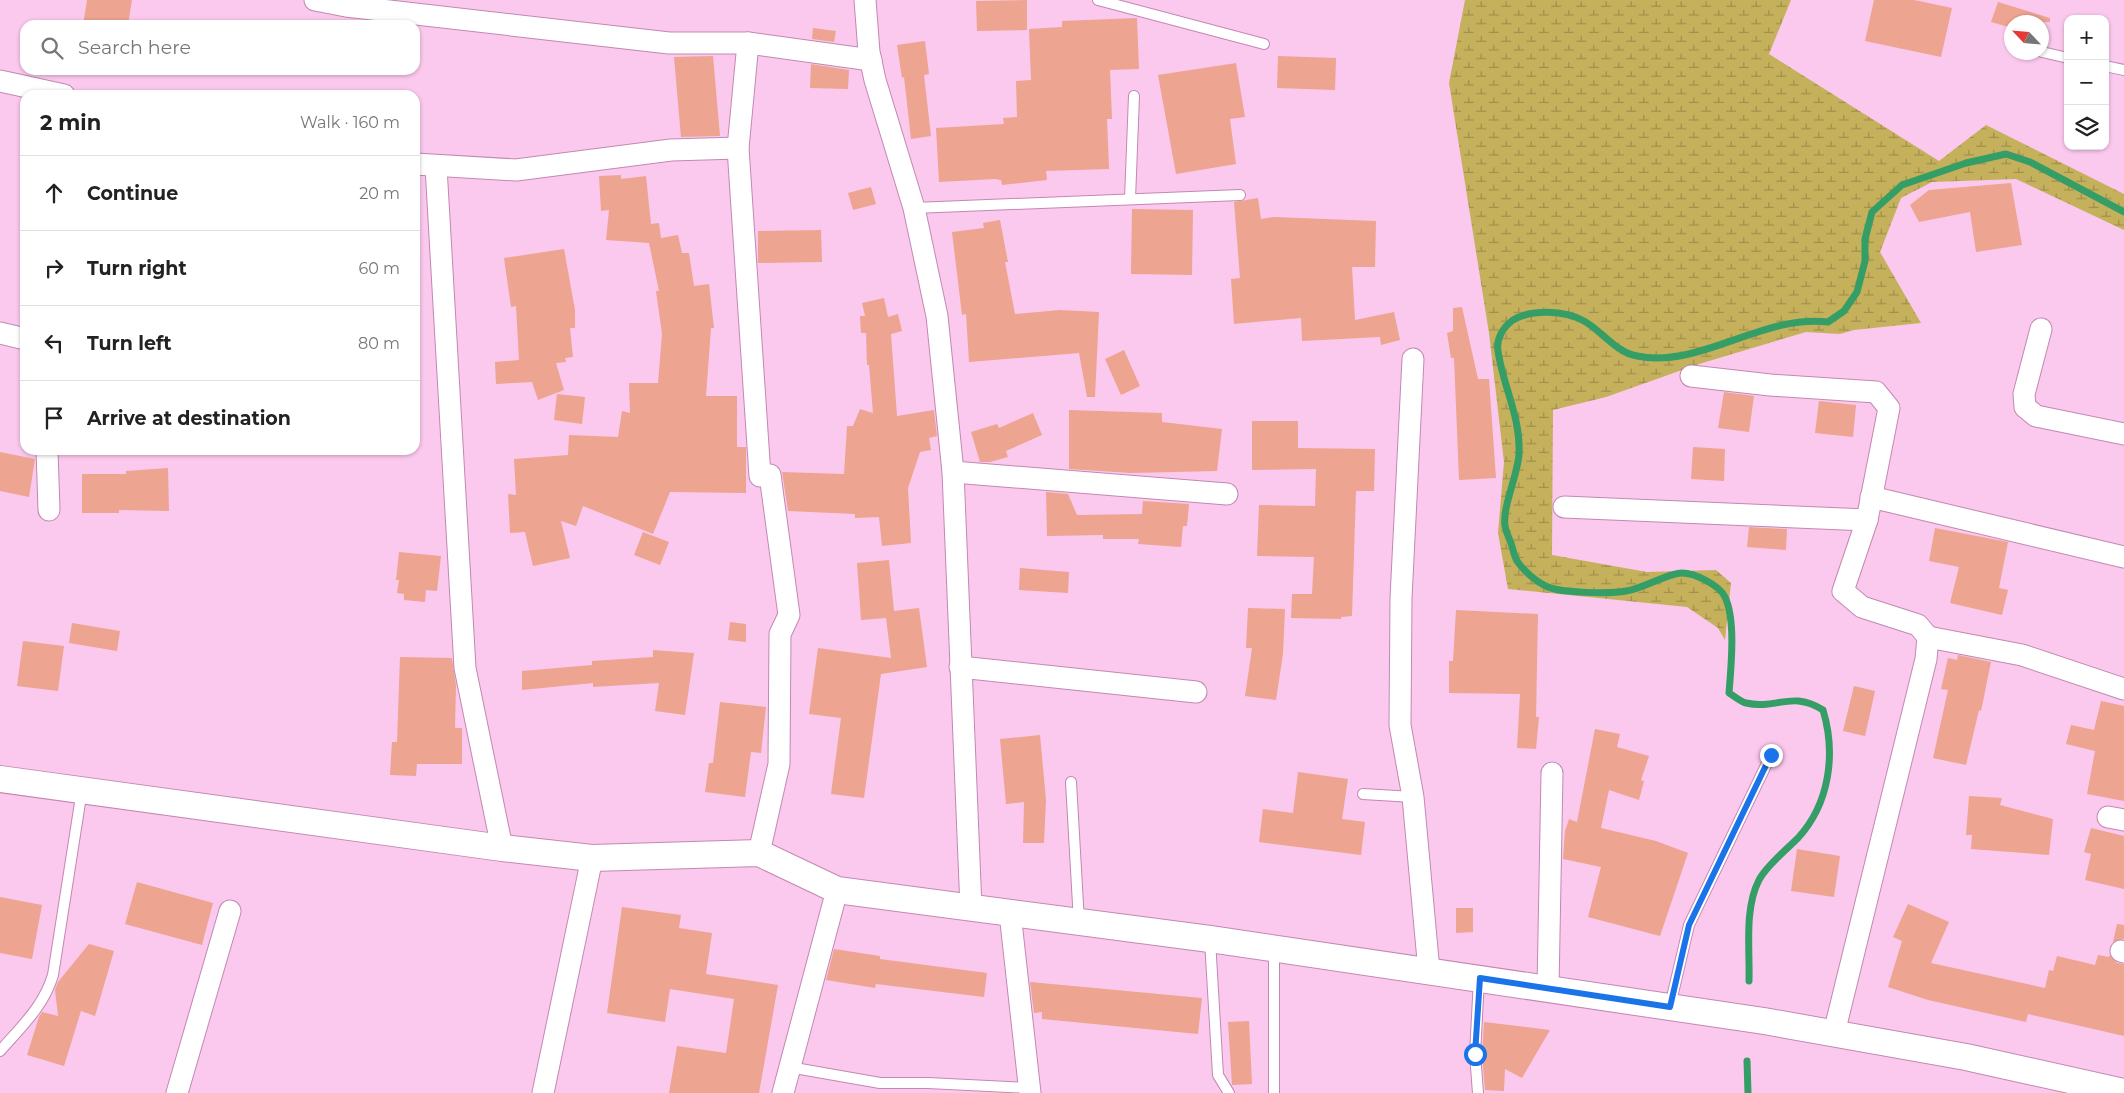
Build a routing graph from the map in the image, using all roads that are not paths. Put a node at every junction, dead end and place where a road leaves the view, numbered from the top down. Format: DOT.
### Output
graph roads {
  1 [pos="315,0"];
  2 [pos="865,0"];
  3 [pos="1098,0"];
  4 [pos="748,43"];
  5 [pos="1264,44"];
  6 [pos="2049,54"];
  7 [pos="2064,57"];
  8 [pos="871,60"];
  9 [pos="2109,67"];
  10 [pos="2124,70"];
  11 [pos="0,81"];
  12 [pos="41,90"];
  13 [pos="1134,96"];
  14 [pos="738,148"];
  15 [pos="420,165"];
  16 [pos="436,167"];
  17 [pos="1240,195"];
  18 [pos="1130,199"];
  19 [pos="914,208"];
  20 [pos="2041,329"];
  21 [pos="0,333"];
  22 [pos="20,338"];
  23 [pos="1413,359"];
  24 [pos="1692,376"];
  25 [pos="2124,434"];
  26 [pos="47,455"];
  27 [pos="953,472"];
  28 [pos="1227,494"];
  29 [pos="1872,497"];
  30 [pos="1564,507"];
  31 [pos="50,510"];
  32 [pos="1867,520"];
  33 [pos="2124,557"];
  34 [pos="1928,636"];
  35 [pos="960,667"];
  36 [pos="2124,689"];
  37 [pos="1196,692"];
  38 [pos="1771,755"];
  39 [pos="1552,773"];
  40 [pos="0,778"];
  41 [pos="1072,782"];
  42 [pos="82,790"];
  43 [pos="1363,794"];
  44 [pos="1413,797"];
  45 [pos="502,848"];
  46 [pos="759,853"];
  47 [pos="592,858"];
  48 [pos="838,890"];
  49 [pos="971,908"];
  50 [pos="230,911"];
  51 [pos="1010,913"];
  52 [pos="1079,923"];
  53 [pos="1210,939"];
  54 [pos="1274,950"];
  55 [pos="1429,970"];
  56 [pos="1480,978"];
  57 [pos="1548,988"];
  58 [pos="1670,1007"];
  59 [pos="1834,1034"];
  60 [pos="0,1051"];
  61 [pos="788,1066"];
  62 [pos="1030,1091"];
  63 [pos="2124,1092"];
  64 [pos="178,1093"];
  65 [pos="543,1093"];
  66 [pos="782,1093"];
  67 [pos="1229,1093"];
  68 [pos="1274,1093"];
  69 [pos="1478,1093"];
  1 -- 4 [label="street"];
  2 -- 8 [label="street"];
  3 -- 5 [label="lane"];
  4 -- 8 [label="street"];
  4 -- 14 [label="street"];
  6 -- 7 [label="lane"];
  8 -- 19 [label="street"];
  9 -- 10 [label="lane"];
  11 -- 12 [label="street"];
  13 -- 18 [label="lane"];
  14 -- 16 [label="street"];
  14 -- 46 [label="street"];
  15 -- 16 [label="street"];
  16 -- 45 [label="street"];
  17 -- 18 [label="lane"];
  18 -- 19 [label="lane"];
  19 -- 27 [label="street"];
  20 -- 25 [label="street"];
  21 -- 22 [label="street"];
  23 -- 44 [label="street"];
  24 -- 29 [label="street"];
  26 -- 31 [label="street"];
  27 -- 28 [label="street"];
  27 -- 35 [label="street"];
  29 -- 32 [label="street"];
  29 -- 33 [label="street"];
  30 -- 32 [label="street"];
  32 -- 34 [label="street"];
  34 -- 36 [label="street"];
  34 -- 59 [label="street"];
  35 -- 37 [label="street"];
  35 -- 49 [label="street"];
  38 -- 58 [label="lane"];
  39 -- 57 [label="street"];
  40 -- 42 [label="street"];
  41 -- 52 [label="lane"];
  42 -- 45 [label="street"];
  42 -- 60 [label="lane"];
  43 -- 44 [label="lane"];
  44 -- 55 [label="street"];
  45 -- 47 [label="street"];
  46 -- 47 [label="street"];
  46 -- 48 [label="street"];
  47 -- 65 [label="street"];
  48 -- 49 [label="street"];
  48 -- 61 [label="street"];
  49 -- 51 [label="street"];
  50 -- 64 [label="street"];
  51 -- 52 [label="street"];
  51 -- 62 [label="street"];
  52 -- 53 [label="street"];
  53 -- 54 [label="street"];
  53 -- 67 [label="lane"];
  54 -- 55 [label="street"];
  54 -- 68 [label="lane"];
  55 -- 56 [label="street"];
  56 -- 57 [label="street"];
  56 -- 69 [label="lane"];
  57 -- 58 [label="street"];
  58 -- 59 [label="street"];
  59 -- 63 [label="street"];
  61 -- 62 [label="lane"];
  61 -- 66 [label="street"];
}
